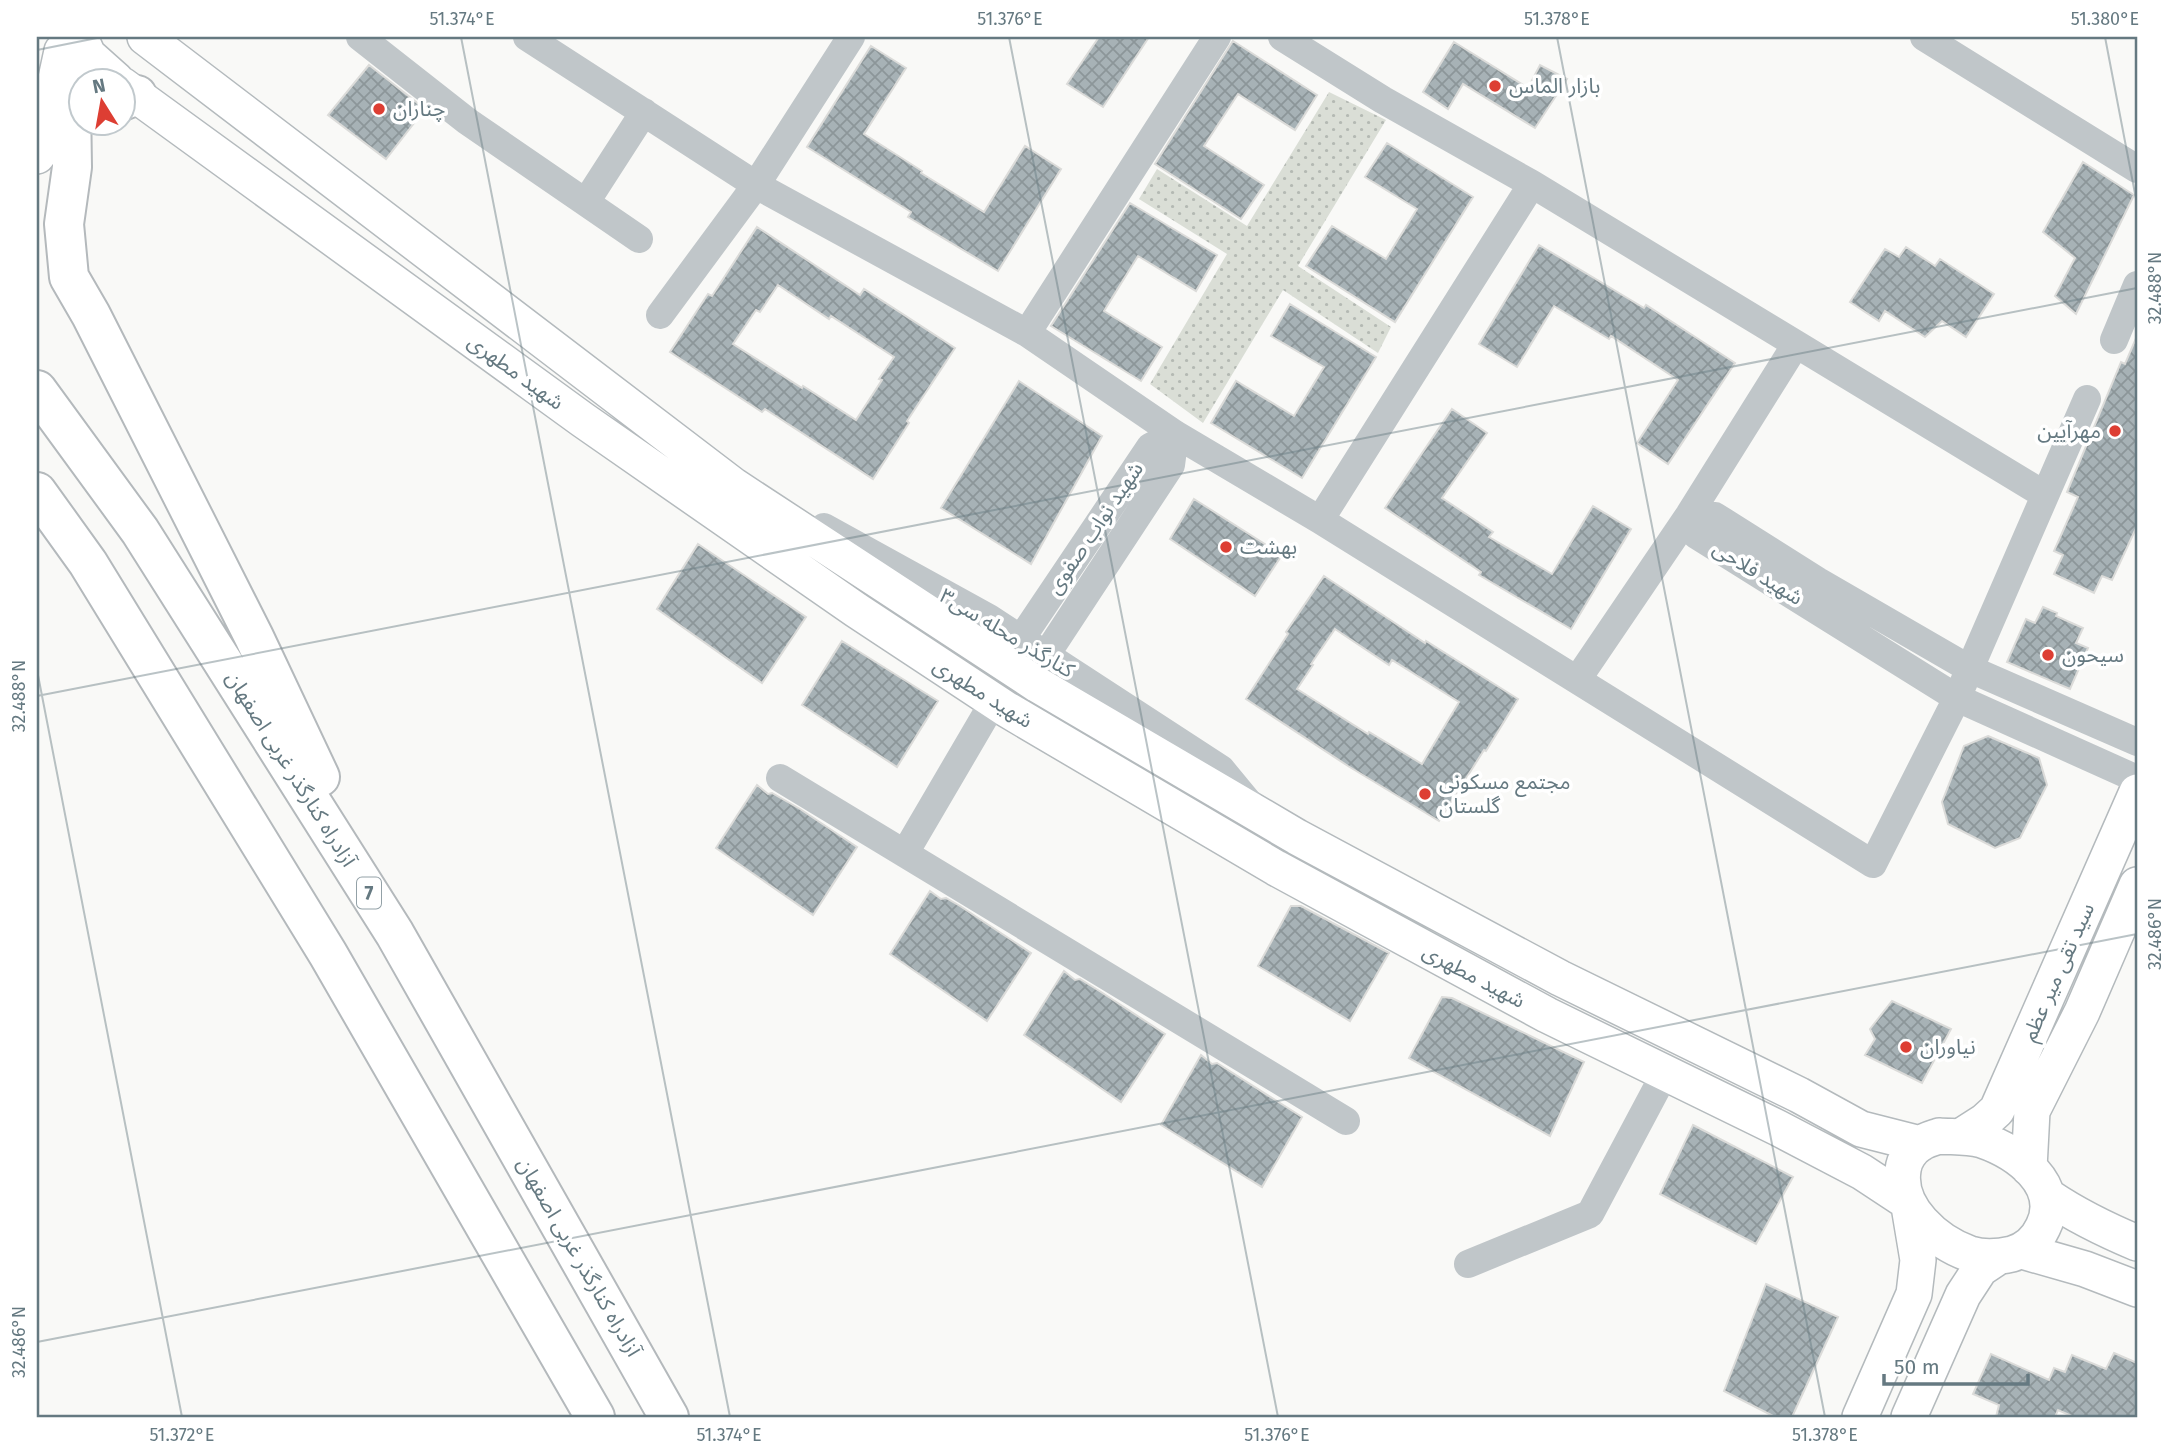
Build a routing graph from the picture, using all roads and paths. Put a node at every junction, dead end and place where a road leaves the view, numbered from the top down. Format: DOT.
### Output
graph roads {
  1 [pos="58,37"];
  2 [pos="65,37"];
  3 [pos="71,37"];
  4 [pos="80,37"];
  5 [pos="145,37"];
  6 [pos="527,37"];
  7 [pos="851,37"];
  8 [pos="1217,37"];
  9 [pos="1282,37"];
  10 [pos="1924,37"];
  11 [pos="369,40"];
  12 [pos="100,66"];
  13 [pos="37,80"];
  14 [pos="136,98"];
  15 [pos="644,112"];
  16 [pos="89,136"];
  17 [pos="54,162"];
  18 [pos="2137,169"];
  19 [pos="1532,184"];
  20 [pos="756,185"];
  21 [pos="586,202"];
  22 [pos="639,239"];
  23 [pos="2137,285"];
  24 [pos="660,315"];
  25 [pos="1027,333"];
  26 [pos="2114,340"];
  27 [pos="1796,344"];
  28 [pos="37,390"];
  29 [pos="2087,399"];
  30 [pos="1175,434"];
  31 [pos="734,486"];
  32 [pos="37,492"];
  33 [pos="2045,495"];
  34 [pos="1689,515"];
  35 [pos="1320,520"];
  36 [pos="1045,603"];
  37 [pos="1067,622"];
  38 [pos="1021,639"];
  39 [pos="1046,655"];
  40 [pos="1970,669"];
  41 [pos="1577,680"];
  42 [pos="1957,698"];
  43 [pos="994,701"];
  44 [pos="2125,738"];
  45 [pos="2103,764"];
  46 [pos="780,778"];
  47 [pos="2137,779"];
  48 [pos="2137,792"];
  49 [pos="1257,814"];
  50 [pos="905,853"];
  51 [pos="2137,885"];
  52 [pos="395,934"];
  53 [pos="1665,1073"];
  54 [pos="1835,1115"];
  55 [pos="1346,1121"];
  56 [pos="1960,1137"];
  57 [pos="1920,1144"];
  58 [pos="1813,1147"];
  59 [pos="2029,1168"];
  60 [pos="2049,1197"];
  61 [pos="1908,1203"];
  62 [pos="2137,1243"];
  63 [pos="2137,1252"];
  64 [pos="2010,1254"];
  65 [pos="1468,1264"];
  66 [pos="2130,1286"];
  67 [pos="594,1417"];
  68 [pos="669,1417"];
  69 [pos="1860,1417"];
  70 [pos="1909,1417"];
  1 -- 13 [label="main road"];
  2 -- 17 [label="main road"];
  3 -- 17 [label="highway"];
  4 -- 12 [label="main road, شهید مطهری"];
  5 -- 31 [label="main road, شهید مطهری"];
  6 -- 15 [label="street"];
  7 -- 20 [label="street"];
  8 -- 25 [label="street"];
  9 -- 19 [label="street"];
  10 -- 18 [label="street"];
  11 -- 21 [label="street"];
  14 -- 43 [label="main road, شهید مطهری"];
  15 -- 20 [label="street"];
  15 -- 21 [label="street"];
  16 -- 17 [label="highway"];
  17 -- 52 [label="highway"];
  19 -- 27 [label="street"];
  19 -- 35 [label="street"];
  20 -- 24 [label="street"];
  20 -- 25 [label="street"];
  21 -- 22 [label="street"];
  23 -- 26 [label="street"];
  25 -- 30 [label="street"];
  27 -- 33 [label="street"];
  27 -- 34 [label="street"];
  28 -- 52 [label="highway, آزادراه کنارگذر غربی اصفهان / 7"];
  29 -- 33 [label="street"];
  30 -- 35 [label="street"];
  30 -- 36 [label="street, شهید نواب صفوی"];
  30 -- 37 [label="street, شهید نواب صفوی"];
  31 -- 38 [label="street, کنارگذر محله سی۳"];
  31 -- 49 [label="main road, شهید مطهری"];
  32 -- 67 [label="highway"];
  33 -- 40 [label="street"];
  34 -- 40 [label="street, شهید فلاحی"];
  34 -- 41 [label="street"];
  34 -- 42 [label="street, شهید فلاحی"];
  35 -- 41 [label="street"];
  36 -- 37 [label="street"];
  36 -- 38 [label="street, شهید نواب صفوی"];
  37 -- 39 [label="street, شهید نواب صفوی"];
  38 -- 39 [label="street, کنارگذر محله سی۳"];
  39 -- 49 [label="street, کنارگذر محله سی۳"];
  40 -- 42 [label="street"];
  40 -- 44 [label="street, شهید فلاحی"];
  41 -- 42 [label="street"];
  42 -- 45 [label="street, شهید فلاحی"];
  43 -- 50 [label="street"];
  43 -- 53 [label="main road, شهید مطهری"];
  44 -- 45 [label="street"];
  45 -- 47 [label="street, شهید فلاحی"];
  46 -- 50 [label="street"];
  48 -- 56 [label="main road, سید تقی میر عظم"];
  49 -- 54 [label="main road, شهید مطهری"];
  50 -- 55 [label="street"];
  51 -- 59 [label="main road, سید تقی میر عظم"];
  52 -- 68 [label="highway, آزادراه کنارگذر غربی اصفهان / 7"];
  53 -- 58 [label="main road, شهید مطهری"];
  53 -- 65 [label="street"];
  54 -- 57 [label="main road, شهید مطهری"];
  54 -- 58 [label="main road"];
  56 -- 57 [label="main road"];
  56 -- 59 [label="main road"];
  57 -- 61 [label="main road"];
  58 -- 61 [label="main road, شهید مطهری"];
  59 -- 60 [label="main road"];
  60 -- 62 [label="main road"];
  60 -- 64 [label="main road"];
  61 -- 64 [label="main road"];
  61 -- 69 [label="main road"];
  63 -- 66 [label="main road"];
  64 -- 66 [label="main road"];
  64 -- 70 [label="main road"];
}
